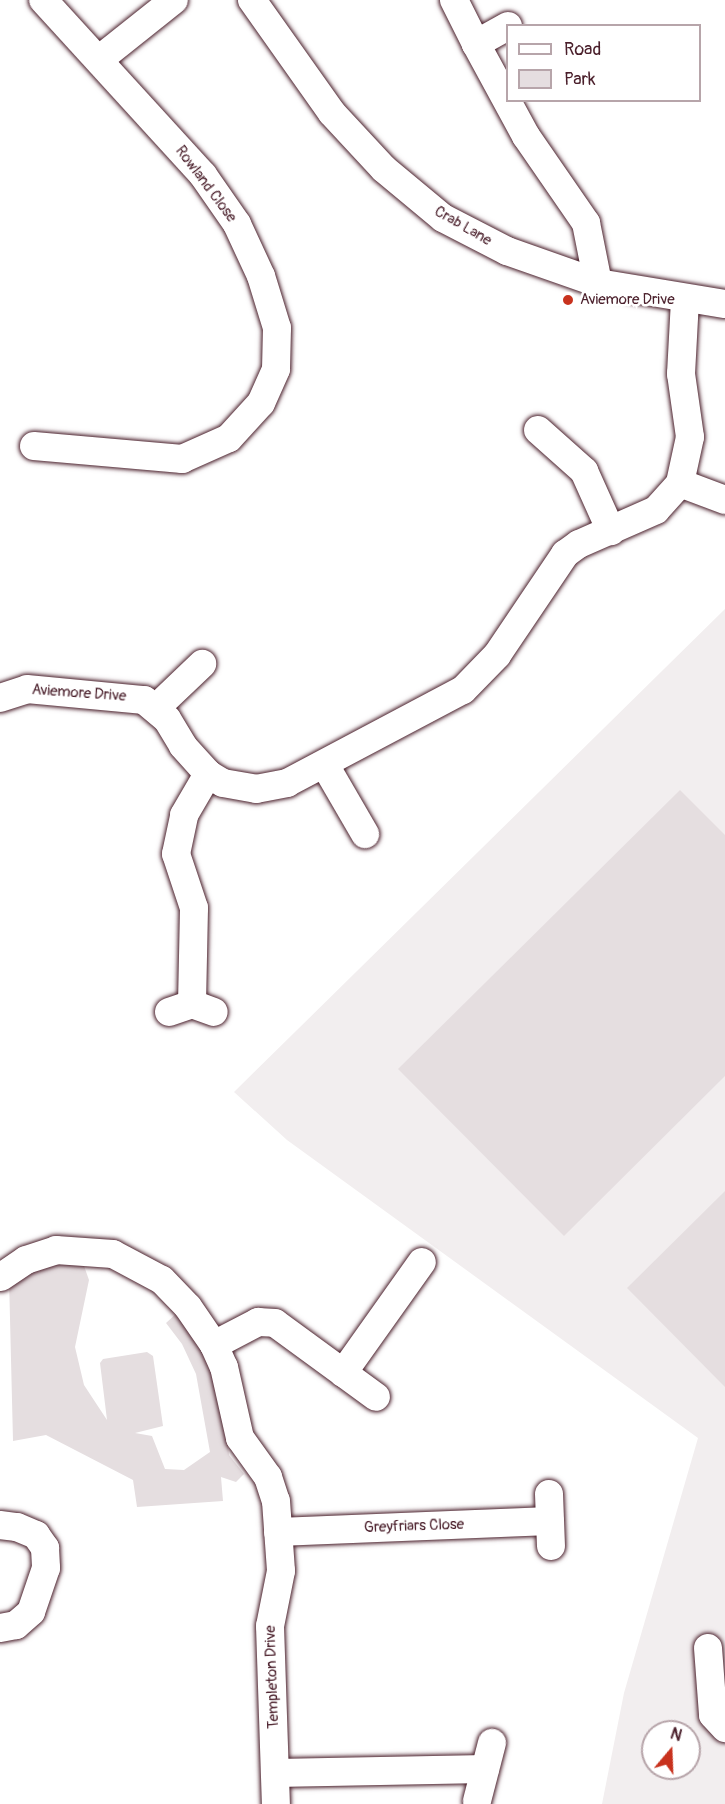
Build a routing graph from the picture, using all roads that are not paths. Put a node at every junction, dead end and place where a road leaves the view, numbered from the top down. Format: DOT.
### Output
graph roads {
  1 [pos="43,0"];
  2 [pos="174,0"];
  3 [pos="252,0"];
  4 [pos="454,0"];
  5 [pos="506,27"];
  6 [pos="476,44"];
  7 [pos="101,58"];
  8 [pos="506,99"];
  9 [pos="508,102"];
  10 [pos="598,284"];
  11 [pos="685,299"];
  12 [pos="725,304"];
  13 [pos="538,430"];
  14 [pos="34,446"];
  15 [pos="680,483"];
  16 [pos="725,500"];
  17 [pos="611,531"];
  18 [pos="202,664"];
  19 [pos="0,698"];
  20 [pos="156,708"];
  21 [pos="324,765"];
  22 [pos="208,774"];
  23 [pos="365,834"];
  24 [pos="192,1009"];
  25 [pos="422,1262"];
  26 [pos="0,1277"];
  27 [pos="214,1345"];
  28 [pos="343,1373"];
  29 [pos="376,1396"];
  30 [pos="550,1520"];
  31 [pos="0,1526"];
  32 [pos="278,1532"];
  33 [pos="0,1628"];
  34 [pos="708,1648"];
  35 [pos="725,1728"];
  36 [pos="276,1773"];
  37 [pos="477,1801"];
  38 [pos="276,1804"];
  1 -- 7 [label="street, Rowland Close"];
  2 -- 7 [label="street"];
  3 -- 10 [label="street, Crab Lane"];
  4 -- 6 [label="street"];
  5 -- 6 [label="street"];
  6 -- 8 [label="street"];
  7 -- 14 [label="street, Rowland Close"];
  9 -- 10 [label="street"];
  10 -- 11 [label="street, Crab Lane"];
  11 -- 12 [label="street, Crab Lane"];
  11 -- 15 [label="street"];
  13 -- 17 [label="street"];
  15 -- 16 [label="street"];
  15 -- 17 [label="street"];
  17 -- 21 [label="street"];
  18 -- 20 [label="street"];
  19 -- 20 [label="street, Aviemore Drive"];
  20 -- 22 [label="street"];
  21 -- 22 [label="street"];
  21 -- 23 [label="street"];
  22 -- 24 [label="street"];
  25 -- 28 [label="street"];
  26 -- 27 [label="street, Templeton Drive"];
  27 -- 28 [label="street"];
  27 -- 32 [label="street, Templeton Drive"];
  28 -- 29 [label="street"];
  30 -- 32 [label="street, Greyfriars Close"];
  31 -- 33 [label="street"];
  32 -- 36 [label="street, Templeton Drive"];
  34 -- 35 [label="street"];
  36 -- 37 [label="street"];
  36 -- 38 [label="street, Templeton Drive"];
}
